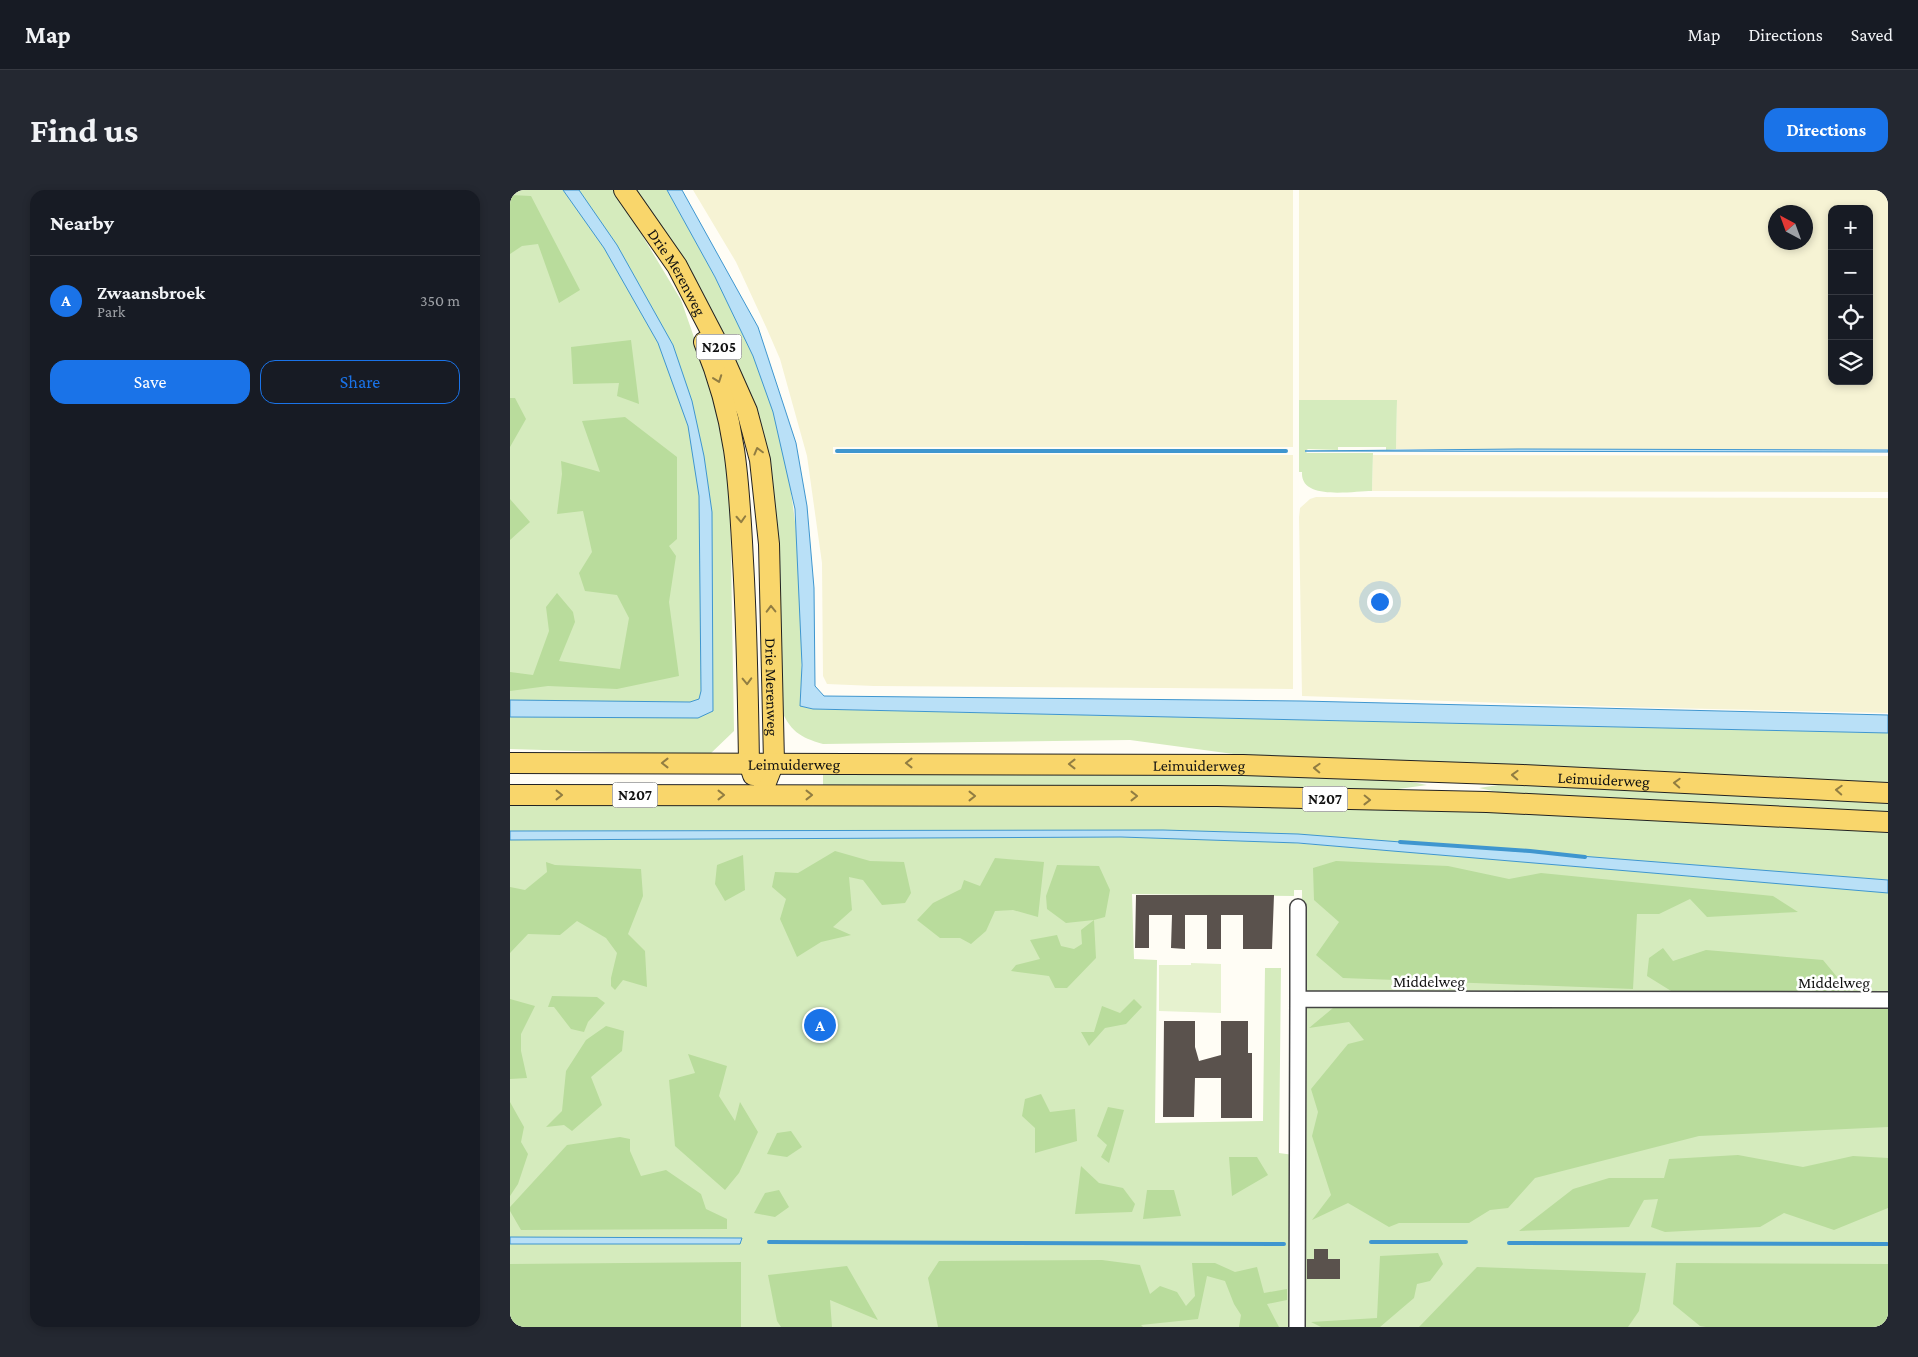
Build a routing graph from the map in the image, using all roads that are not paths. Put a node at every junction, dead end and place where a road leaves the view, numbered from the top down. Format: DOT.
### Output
graph roads {
  1 [pos="624,190"];
  2 [pos="636,209"];
  3 [pos="774,762"];
  4 [pos="510,763"];
  5 [pos="749,763"];
  6 [pos="1888,793"];
  7 [pos="510,795"];
  8 [pos="761,795"];
  9 [pos="1888,822"];
  10 [pos="1298,907"];
  11 [pos="1298,999"];
  12 [pos="1888,1000"];
  13 [pos="1297,1327"];
  1 -- 2 [label="main road, Drie Merenweg / N205"];
  3 -- 2 [label="main road, Drie Merenweg / N205, one-way"];
  2 -- 5 [label="main road, Drie Merenweg / N205, one-way"];
  3 -- 5 [label="main road, Leimuiderweg / N207"];
  6 -- 3 [label="main road, Leimuiderweg / N207, one-way"];
  3 -- 8 [label="main road, Drie Merenweg / N205"];
  5 -- 4 [label="main road, Leimuiderweg / N207, one-way"];
  5 -- 8 [label="main road, Drie Merenweg / N205"];
  7 -- 8 [label="main road, Leimuiderweg / N207, one-way"];
  8 -- 9 [label="main road, Leimuiderweg / N207, one-way"];
  10 -- 11 [label="lane"];
  11 -- 12 [label="lane, Middelweg"];
  11 -- 13 [label="lane"];
}
